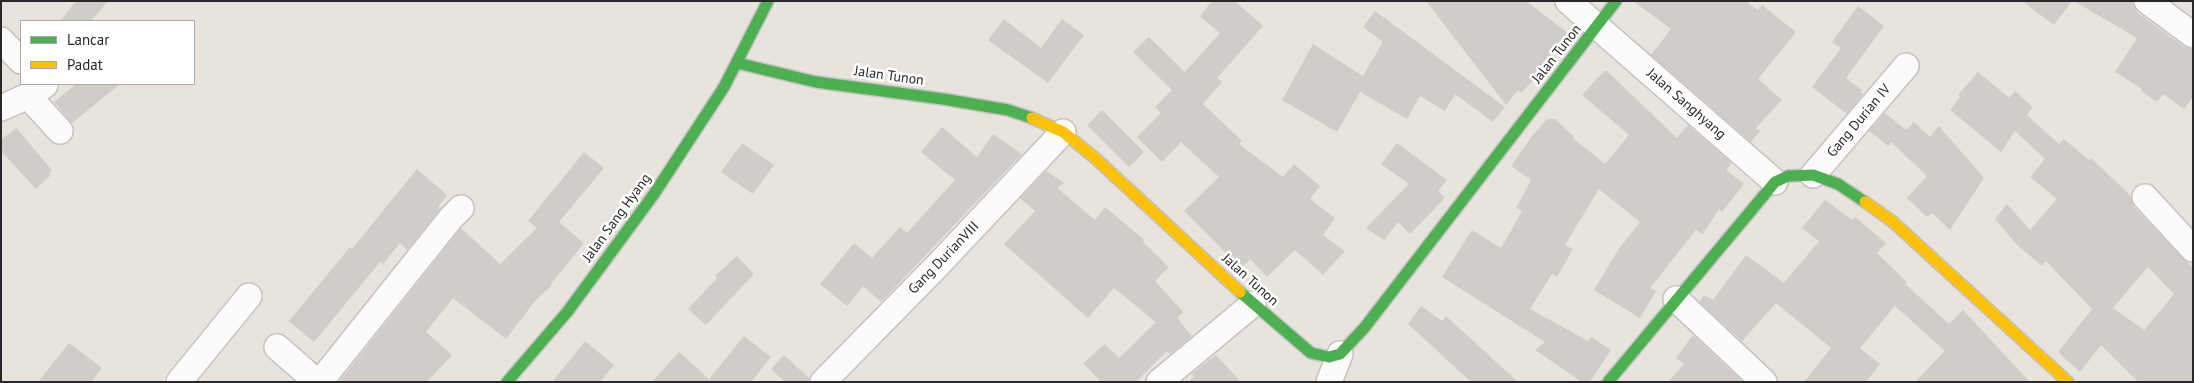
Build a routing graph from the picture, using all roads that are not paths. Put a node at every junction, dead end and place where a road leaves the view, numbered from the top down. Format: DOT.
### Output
graph roads {
  1 [pos="768,1"];
  2 [pos="1568,1"];
  3 [pos="1616,1"];
  4 [pos="2147,1"];
  5 [pos="1597,26"];
  6 [pos="2193,35"];
  7 [pos="1,40"];
  8 [pos="20,60"];
  9 [pos="737,63"];
  10 [pos="1906,66"];
  11 [pos="36,90"];
  12 [pos="1,108"];
  13 [pos="60,131"];
  14 [pos="1063,132"];
  15 [pos="1813,175"];
  16 [pos="1775,182"];
  17 [pos="2145,197"];
  18 [pos="461,208"];
  19 [pos="2193,249"];
  20 [pos="249,296"];
  21 [pos="1676,299"];
  22 [pos="1253,304"];
  23 [pos="276,347"];
  24 [pos="1340,354"];
  25 [pos="179,382"];
  26 [pos="319,382"];
  27 [pos="507,382"];
  28 [pos="823,382"];
  29 [pos="1159,382"];
  30 [pos="1329,382"];
  31 [pos="1608,382"];
  32 [pos="1764,382"];
  33 [pos="2068,382"];
  1 -- 9 [label="street, Jalan Sang Hyang"];
  2 -- 5 [label="street, Jalan Sanghyang"];
  3 -- 5 [label="street, Jalan Tunon"];
  4 -- 6 [label="street"];
  5 -- 16 [label="street, Jalan Sanghyang"];
  5 -- 24 [label="street, Jalan Tunon"];
  7 -- 8 [label="street"];
  9 -- 14 [label="street, Jalan Tunon"];
  9 -- 27 [label="street, Jalan Sang Hyang"];
  10 -- 15 [label="street, Gang Durian IV"];
  11 -- 12 [label="street"];
  11 -- 13 [label="street"];
  14 -- 22 [label="street, Jalan Tunon"];
  14 -- 28 [label="street, Gang DurianVIII"];
  15 -- 16 [label="street"];
  15 -- 33 [label="street"];
  16 -- 21 [label="street"];
  17 -- 19 [label="street"];
  18 -- 26 [label="street"];
  20 -- 25 [label="street"];
  21 -- 31 [label="street"];
  21 -- 32 [label="street"];
  22 -- 24 [label="street, Jalan Tunon"];
  22 -- 29 [label="street"];
  23 -- 26 [label="street"];
  24 -- 30 [label="street"];
}
